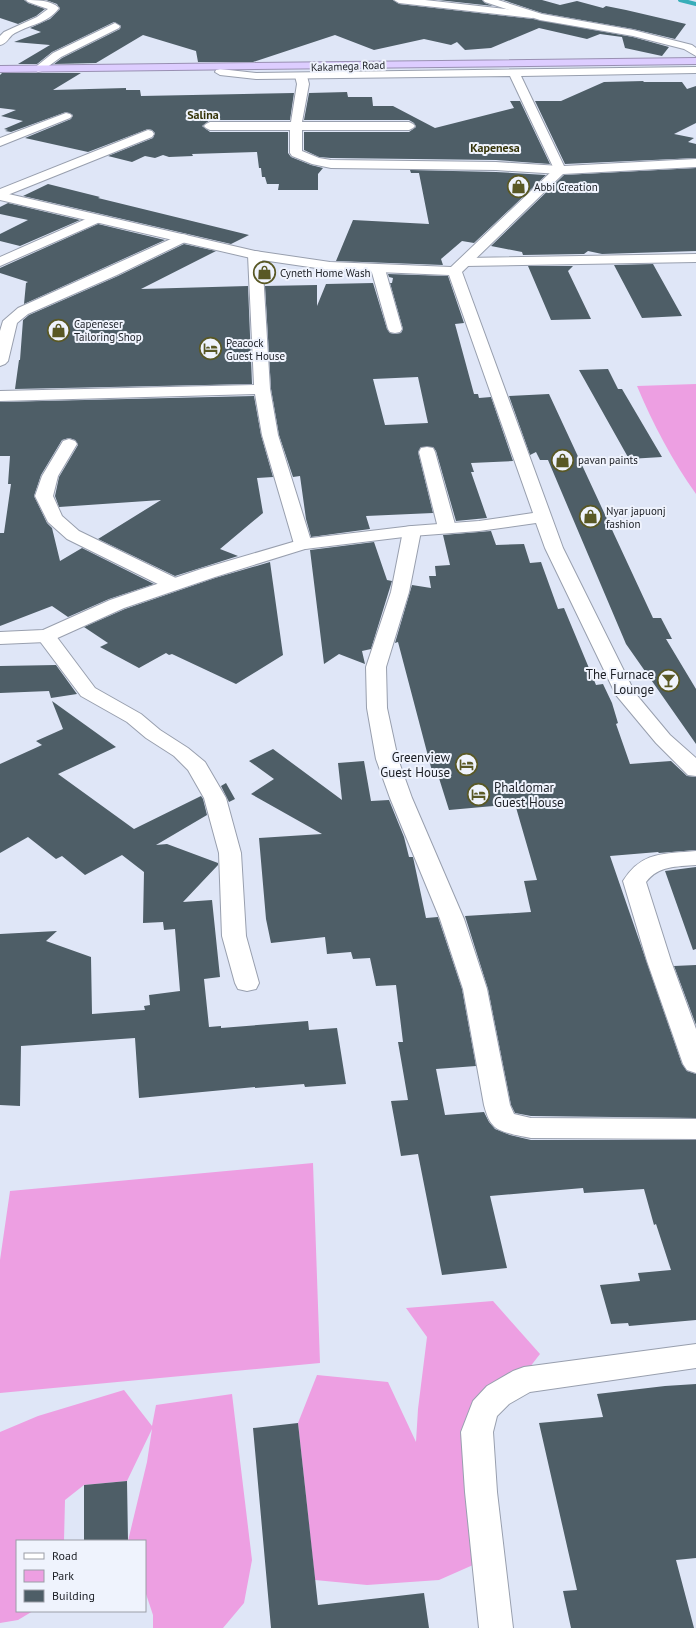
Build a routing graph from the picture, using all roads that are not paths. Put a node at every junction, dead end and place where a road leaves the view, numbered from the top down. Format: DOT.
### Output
graph roads {
  1 [pos="31,0"];
  2 [pos="399,0"];
  3 [pos="488,0"];
  4 [pos="532,14"];
  5 [pos="115,26"];
  6 [pos="4,31"];
  7 [pos="0,42"];
  8 [pos="696,54"];
  9 [pos="696,61"];
  10 [pos="696,65"];
  11 [pos="450,66"];
  12 [pos="0,69"];
  13 [pos="38,69"];
  14 [pos="221,70"];
  15 [pos="696,70"];
  16 [pos="0,73"];
  17 [pos="514,73"];
  18 [pos="301,76"];
  19 [pos="66,116"];
  20 [pos="296,125"];
  21 [pos="210,126"];
  22 [pos="409,126"];
  23 [pos="148,134"];
  24 [pos="0,142"];
  25 [pos="696,163"];
  26 [pos="560,170"];
  27 [pos="1,196"];
  28 [pos="95,219"];
  29 [pos="182,238"];
  30 [pos="255,255"];
  31 [pos="696,258"];
  32 [pos="0,262"];
  33 [pos="460,266"];
  34 [pos="378,269"];
  35 [pos="396,329"];
  36 [pos="0,361"];
  37 [pos="262,389"];
  38 [pos="0,396"];
  39 [pos="69,444"];
  40 [pos="427,452"];
  41 [pos="544,517"];
  42 [pos="447,528"];
  43 [pos="412,531"];
  44 [pos="303,544"];
  45 [pos="173,584"];
  46 [pos="46,636"];
  47 [pos="0,638"];
  48 [pos="696,770"];
  49 [pos="696,858"];
  50 [pos="247,983"];
  51 [pos="696,1064"];
  52 [pos="696,1129"];
  53 [pos="696,1356"];
  54 [pos="496,1628"];
  1 -- 6 [label="street"];
  2 -- 4 [label="street"];
  3 -- 4 [label="street"];
  4 -- 8 [label="street"];
  5 -- 13 [label="street"];
  6 -- 7 [label="street"];
  8 -- 14 [label="street"];
  9 -- 11 [label="highway, Kakamega Road"];
  10 -- 11 [label="highway, Kakamega Road"];
  11 -- 14 [label="highway, Kakamega Road"];
  12 -- 13 [label="highway, Kakamega Road"];
  13 -- 14 [label="highway, Kakamega Road"];
  14 -- 16 [label="highway, Kakamega Road"];
  14 -- 18 [label="street"];
  15 -- 17 [label="street"];
  17 -- 18 [label="street"];
  17 -- 26 [label="street"];
  18 -- 20 [label="street"];
  19 -- 24 [label="street"];
  20 -- 21 [label="street"];
  20 -- 22 [label="street"];
  20 -- 26 [label="street"];
  23 -- 27 [label="street"];
  25 -- 26 [label="street"];
  26 -- 33 [label="street"];
  27 -- 28 [label="street"];
  28 -- 29 [label="street"];
  28 -- 32 [label="street"];
  29 -- 30 [label="street"];
  29 -- 36 [label="street"];
  30 -- 34 [label="street"];
  30 -- 37 [label="street"];
  31 -- 33 [label="street"];
  33 -- 34 [label="street"];
  33 -- 41 [label="street"];
  34 -- 35 [label="street"];
  37 -- 38 [label="street"];
  37 -- 44 [label="street"];
  39 -- 45 [label="street"];
  40 -- 42 [label="street"];
  41 -- 42 [label="street"];
  41 -- 48 [label="street"];
  42 -- 43 [label="street"];
  43 -- 44 [label="street"];
  43 -- 52 [label="street"];
  44 -- 45 [label="street"];
  45 -- 46 [label="street"];
  46 -- 47 [label="street"];
  46 -- 50 [label="street"];
  49 -- 51 [label="street"];
  53 -- 54 [label="street"];
}
